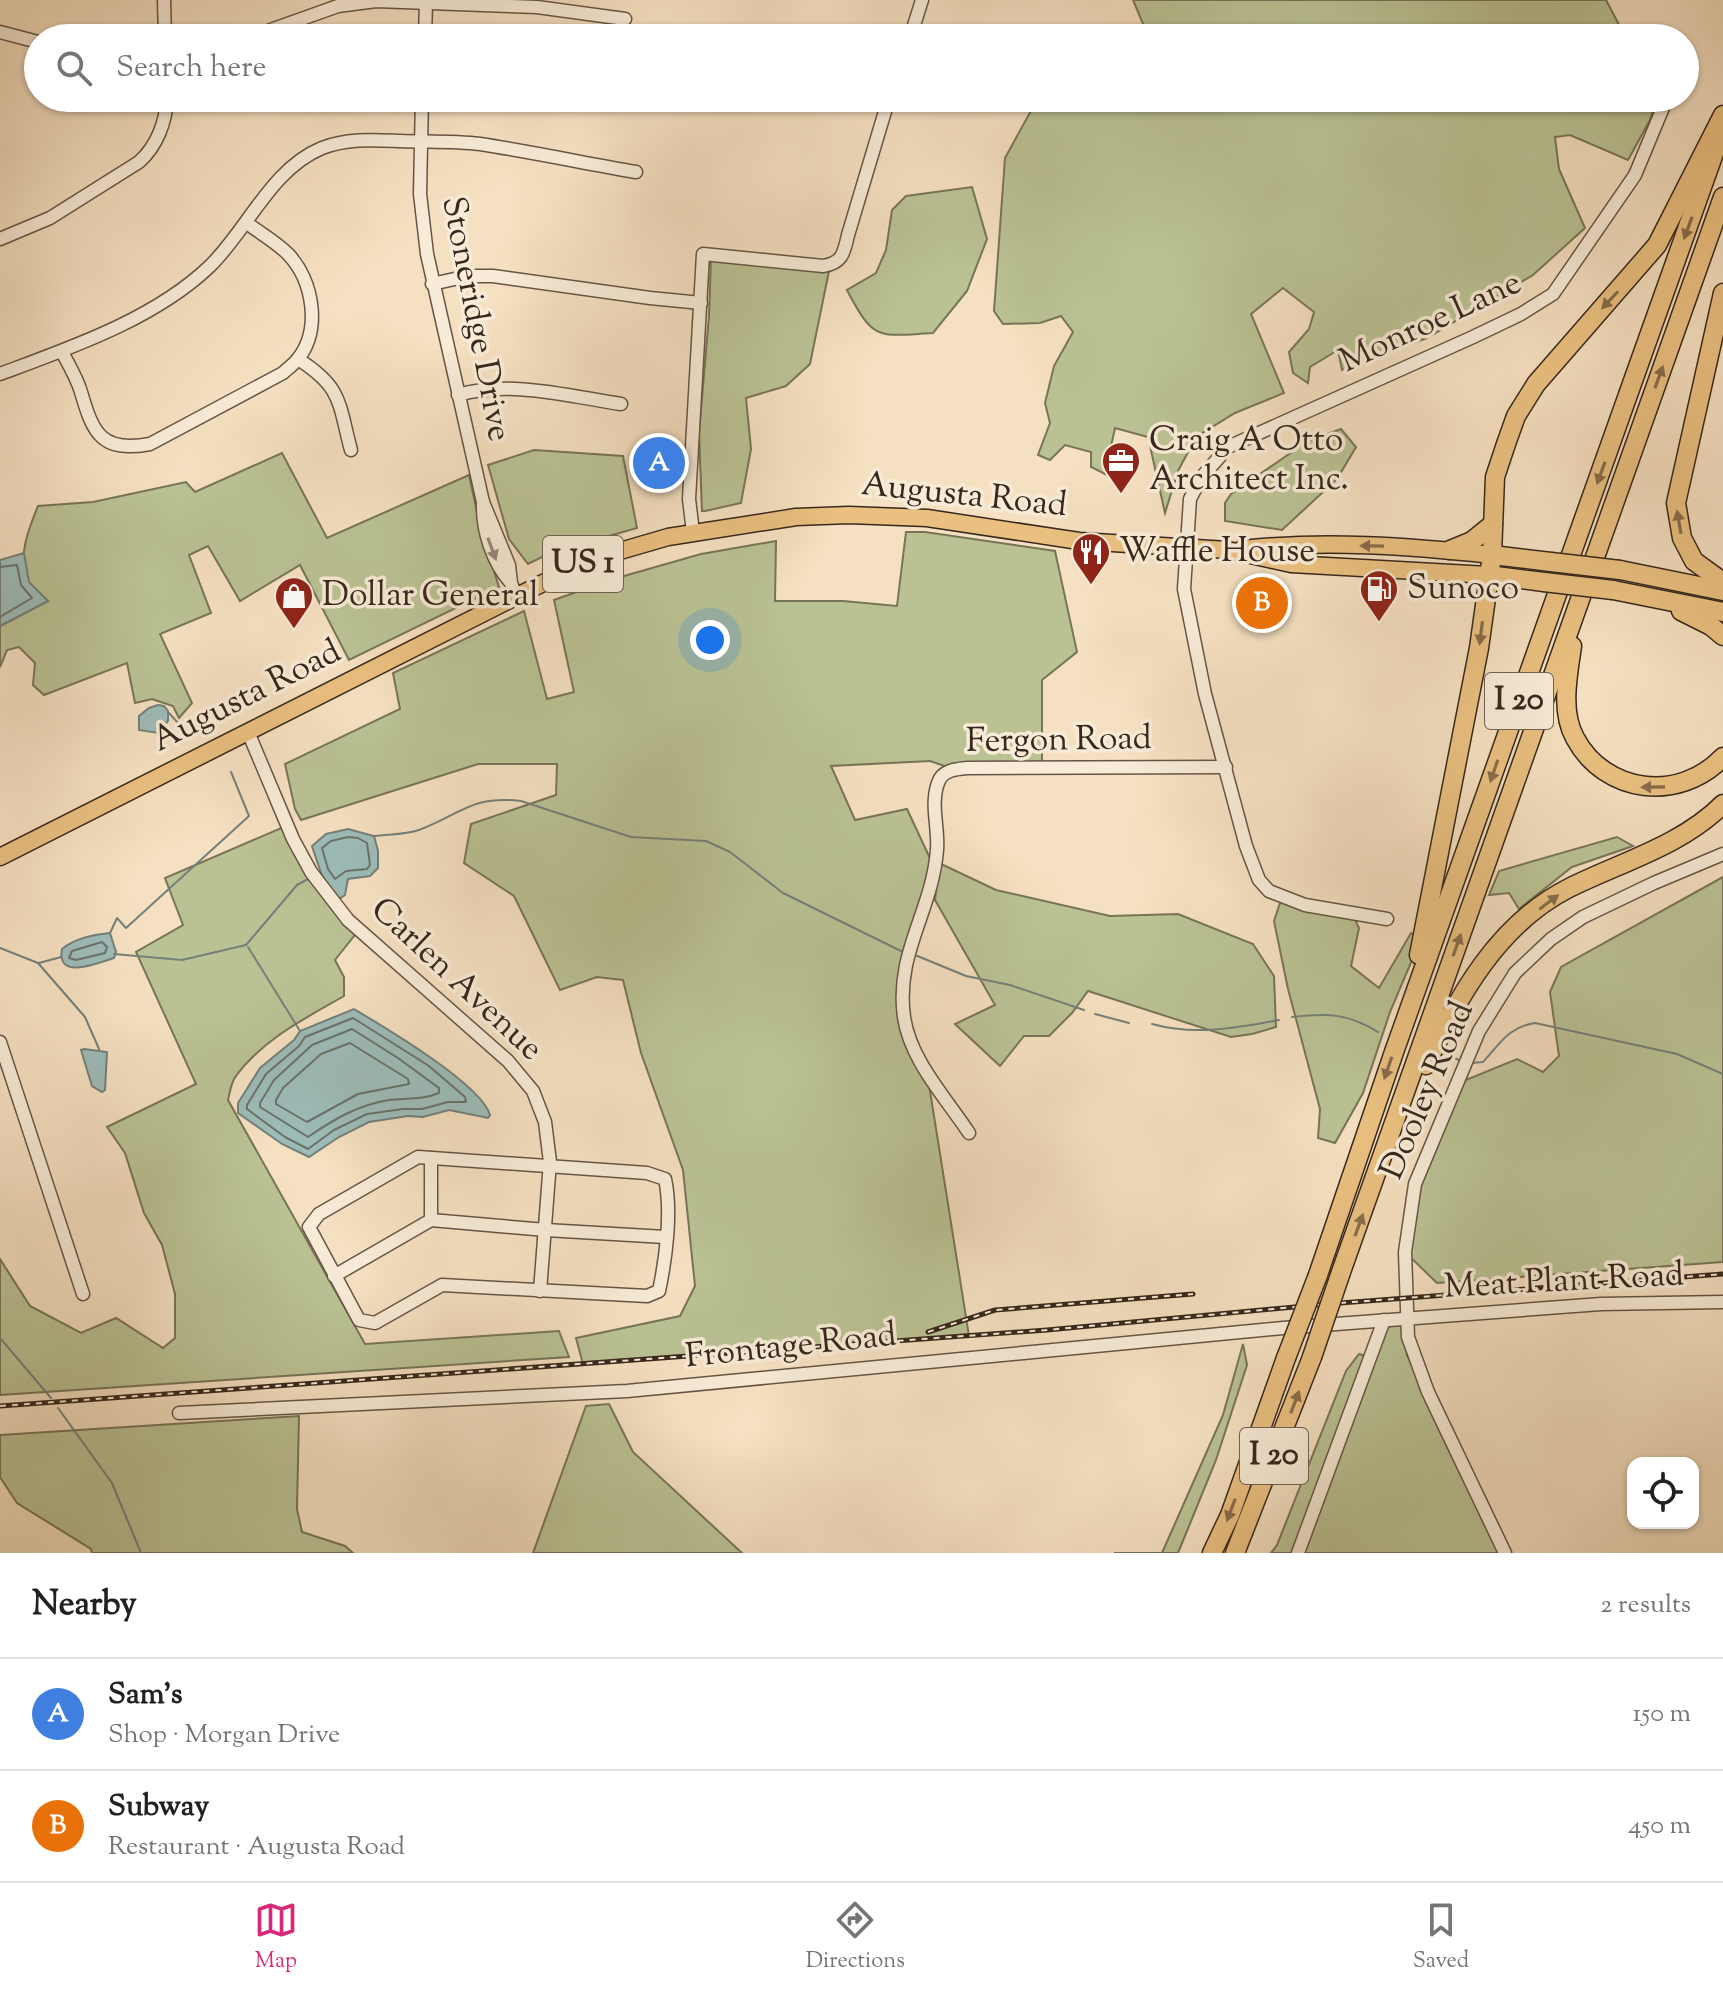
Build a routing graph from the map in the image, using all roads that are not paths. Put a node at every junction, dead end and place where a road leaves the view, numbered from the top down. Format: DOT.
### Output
graph roads {
  1 [pos="164,0"];
  2 [pos="922,0"];
  3 [pos="426,1"];
  4 [pos="625,19"];
  5 [pos="165,24"];
  6 [pos="287,24"];
  7 [pos="425,24"];
  8 [pos="914,24"];
  9 [pos="2,33"];
  10 [pos="24,38"];
  11 [pos="0,47"];
  12 [pos="166,112"];
  13 [pos="422,112"];
  14 [pos="885,112"];
  15 [pos="1661,112"];
  16 [pos="1723,115"];
  17 [pos="1723,128"];
  18 [pos="421,141"];
  19 [pos="636,172"];
  20 [pos="1723,197"];
  21 [pos="247,223"];
  22 [pos="0,239"];
  23 [pos="432,284"];
  24 [pos="1723,293"];
  25 [pos="701,303"];
  26 [pos="62,352"];
  27 [pos="298,359"];
  28 [pos="0,374"];
  29 [pos="458,395"];
  30 [pos="621,404"];
  31 [pos="102,439"];
  32 [pos="351,450"];
  33 [pos="92,452"];
  34 [pos="1493,524"];
  35 [pos="693,532"];
  36 [pos="1187,548"];
  37 [pos="1228,550"];
  38 [pos="1450,550"];
  39 [pos="1492,555"];
  40 [pos="1488,575"];
  41 [pos="1723,582"];
  42 [pos="514,590"];
  43 [pos="1723,591"];
  44 [pos="1666,601"];
  45 [pos="1577,609"];
  46 [pos="1723,612"];
  47 [pos="1723,636"];
  48 [pos="248,732"];
  49 [pos="1723,757"];
  50 [pos="1226,767"];
  51 [pos="1723,804"];
  52 [pos="1723,854"];
  53 [pos="0,857"];
  54 [pos="1387,919"];
  55 [pos="1405,1021"];
  56 [pos="0,1042"];
  57 [pos="969,1133"];
  58 [pos="431,1158"];
  59 [pos="549,1166"];
  60 [pos="1377,1177"];
  61 [pos="431,1220"];
  62 [pos="546,1230"];
  63 [pos="665,1237"];
  64 [pos="334,1276"];
  65 [pos="540,1291"];
  66 [pos="83,1294"];
  67 [pos="1723,1302"];
  68 [pos="1407,1318"];
  69 [pos="1384,1320"];
  70 [pos="179,1413"];
  71 [pos="1212,1553"];
  72 [pos="1235,1553"];
  73 [pos="1298,1553"];
  74 [pos="1505,1553"];
  1 -- 5 [label="street"];
  2 -- 8 [label="street"];
  3 -- 4 [label="street"];
  3 -- 6 [label="street"];
  3 -- 7 [label="street"];
  9 -- 10 [label="street"];
  9 -- 11 [label="street"];
  12 -- 22 [label="street"];
  13 -- 18 [label="street, Stoneridge Drive"];
  14 -- 25 [label="street"];
  15 -- 36 [label="street, Monroe Lane"];
  16 -- 34 [label="highway, one-way"];
  17 -- 55 [label="highway, I 20, one-way"];
  18 -- 19 [label="street"];
  18 -- 21 [label="street"];
  18 -- 23 [label="street, Stoneridge Drive"];
  45 -- 20 [label="highway, I 20, one-way"];
  21 -- 26 [label="street"];
  21 -- 27 [label="street"];
  23 -- 25 [label="street"];
  23 -- 29 [label="street, Stoneridge Drive"];
  41 -- 24 [label="highway, one-way"];
  25 -- 35 [label="street"];
  26 -- 28 [label="street"];
  26 -- 31 [label="street"];
  27 -- 31 [label="street"];
  27 -- 32 [label="street"];
  29 -- 30 [label="street"];
  29 -- 42 [label="street, Stoneridge Drive"];
  31 -- 33 [label="street"];
  34 -- 38 [label="highway"];
  34 -- 39 [label="highway"];
  35 -- 36 [label="main road, Augusta Road / US 1"];
  35 -- 42 [label="main road, Augusta Road / US 1"];
  36 -- 37 [label="main road, Augusta Road / US 1"];
  36 -- 50 [label="street, Monroe Lane"];
  38 -- 37 [label="main road, Augusta Road / US 1, one-way"];
  37 -- 40 [label="main road, Augusta Road / US 1"];
  38 -- 39 [label="main road, Augusta Road / US 1"];
  39 -- 40 [label="highway"];
  39 -- 43 [label="highway, Augusta Road / US 1, bridge"];
  40 -- 44 [label="highway, Augusta Road / US 1, bridge"];
  40 -- 55 [label="highway, one-way"];
  42 -- 48 [label="main road, Augusta Road / US 1"];
  44 -- 46 [label="highway, Augusta Road / US 1"];
  44 -- 47 [label="highway"];
  49 -- 45 [label="highway, one-way"];
  60 -- 45 [label="highway, I 20, one-way"];
  48 -- 53 [label="main road, Augusta Road / US 1"];
  48 -- 59 [label="street, Carlen Avenue"];
  50 -- 54 [label="street, Monroe Lane"];
  50 -- 57 [label="street, Fergon Road"];
  60 -- 51 [label="highway, one-way"];
  52 -- 68 [label="street, Dooley Road"];
  55 -- 71 [label="highway, I 20, one-way, bridge"];
  56 -- 66 [label="street"];
  58 -- 59 [label="street"];
  58 -- 61 [label="street"];
  58 -- 64 [label="street"];
  59 -- 62 [label="street, Carlen Avenue"];
  59 -- 63 [label="street"];
  72 -- 60 [label="highway, I 20, one-way, bridge"];
  61 -- 62 [label="street"];
  61 -- 64 [label="street"];
  62 -- 63 [label="street"];
  62 -- 65 [label="street, Carlen Avenue"];
  63 -- 65 [label="street"];
  64 -- 65 [label="street"];
  67 -- 68 [label="street, Meat Plant Road"];
  68 -- 69 [label="street, Frontage Road"];
  68 -- 74 [label="street, Dooley Road"];
  69 -- 70 [label="street, Frontage Road"];
  69 -- 73 [label="street"];
}
